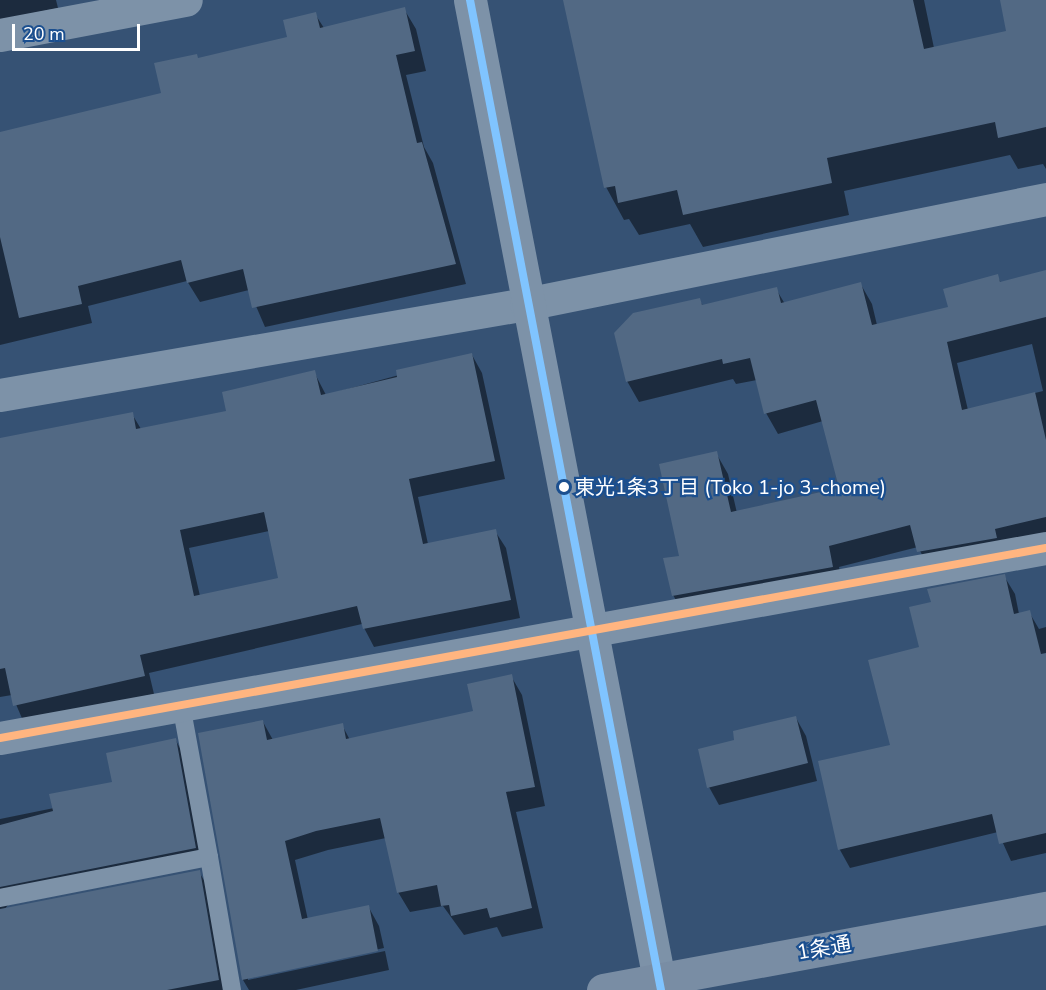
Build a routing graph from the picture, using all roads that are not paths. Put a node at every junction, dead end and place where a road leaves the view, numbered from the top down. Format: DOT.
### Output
graph roads {
  1 [pos="186,0"];
  2 [pos="471,0"];
  3 [pos="0,35"];
  4 [pos="1046,199"];
  5 [pos="526,304"];
  6 [pos="0,395"];
  7 [pos="1046,548"];
  8 [pos="590,630"];
  9 [pos="181,705"];
  10 [pos="0,738"];
  11 [pos="209,857"];
  12 [pos="0,898"];
  13 [pos="1046,908"];
  14 [pos="660,984"];
  15 [pos="232,990"];
  16 [pos="603,990"];
  1 -- 3 [label="street"];
  2 -- 5 [label="street"];
  4 -- 5 [label="street"];
  5 -- 6 [label="street"];
  5 -- 8 [label="street"];
  7 -- 8 [label="street"];
  8 -- 9 [label="street"];
  8 -- 14 [label="street"];
  9 -- 10 [label="street"];
  9 -- 11 [label="lane"];
  11 -- 12 [label="lane"];
  11 -- 15 [label="lane"];
  13 -- 14 [label="main road, 1条通"];
  14 -- 16 [label="main road, 1条通"];
}
